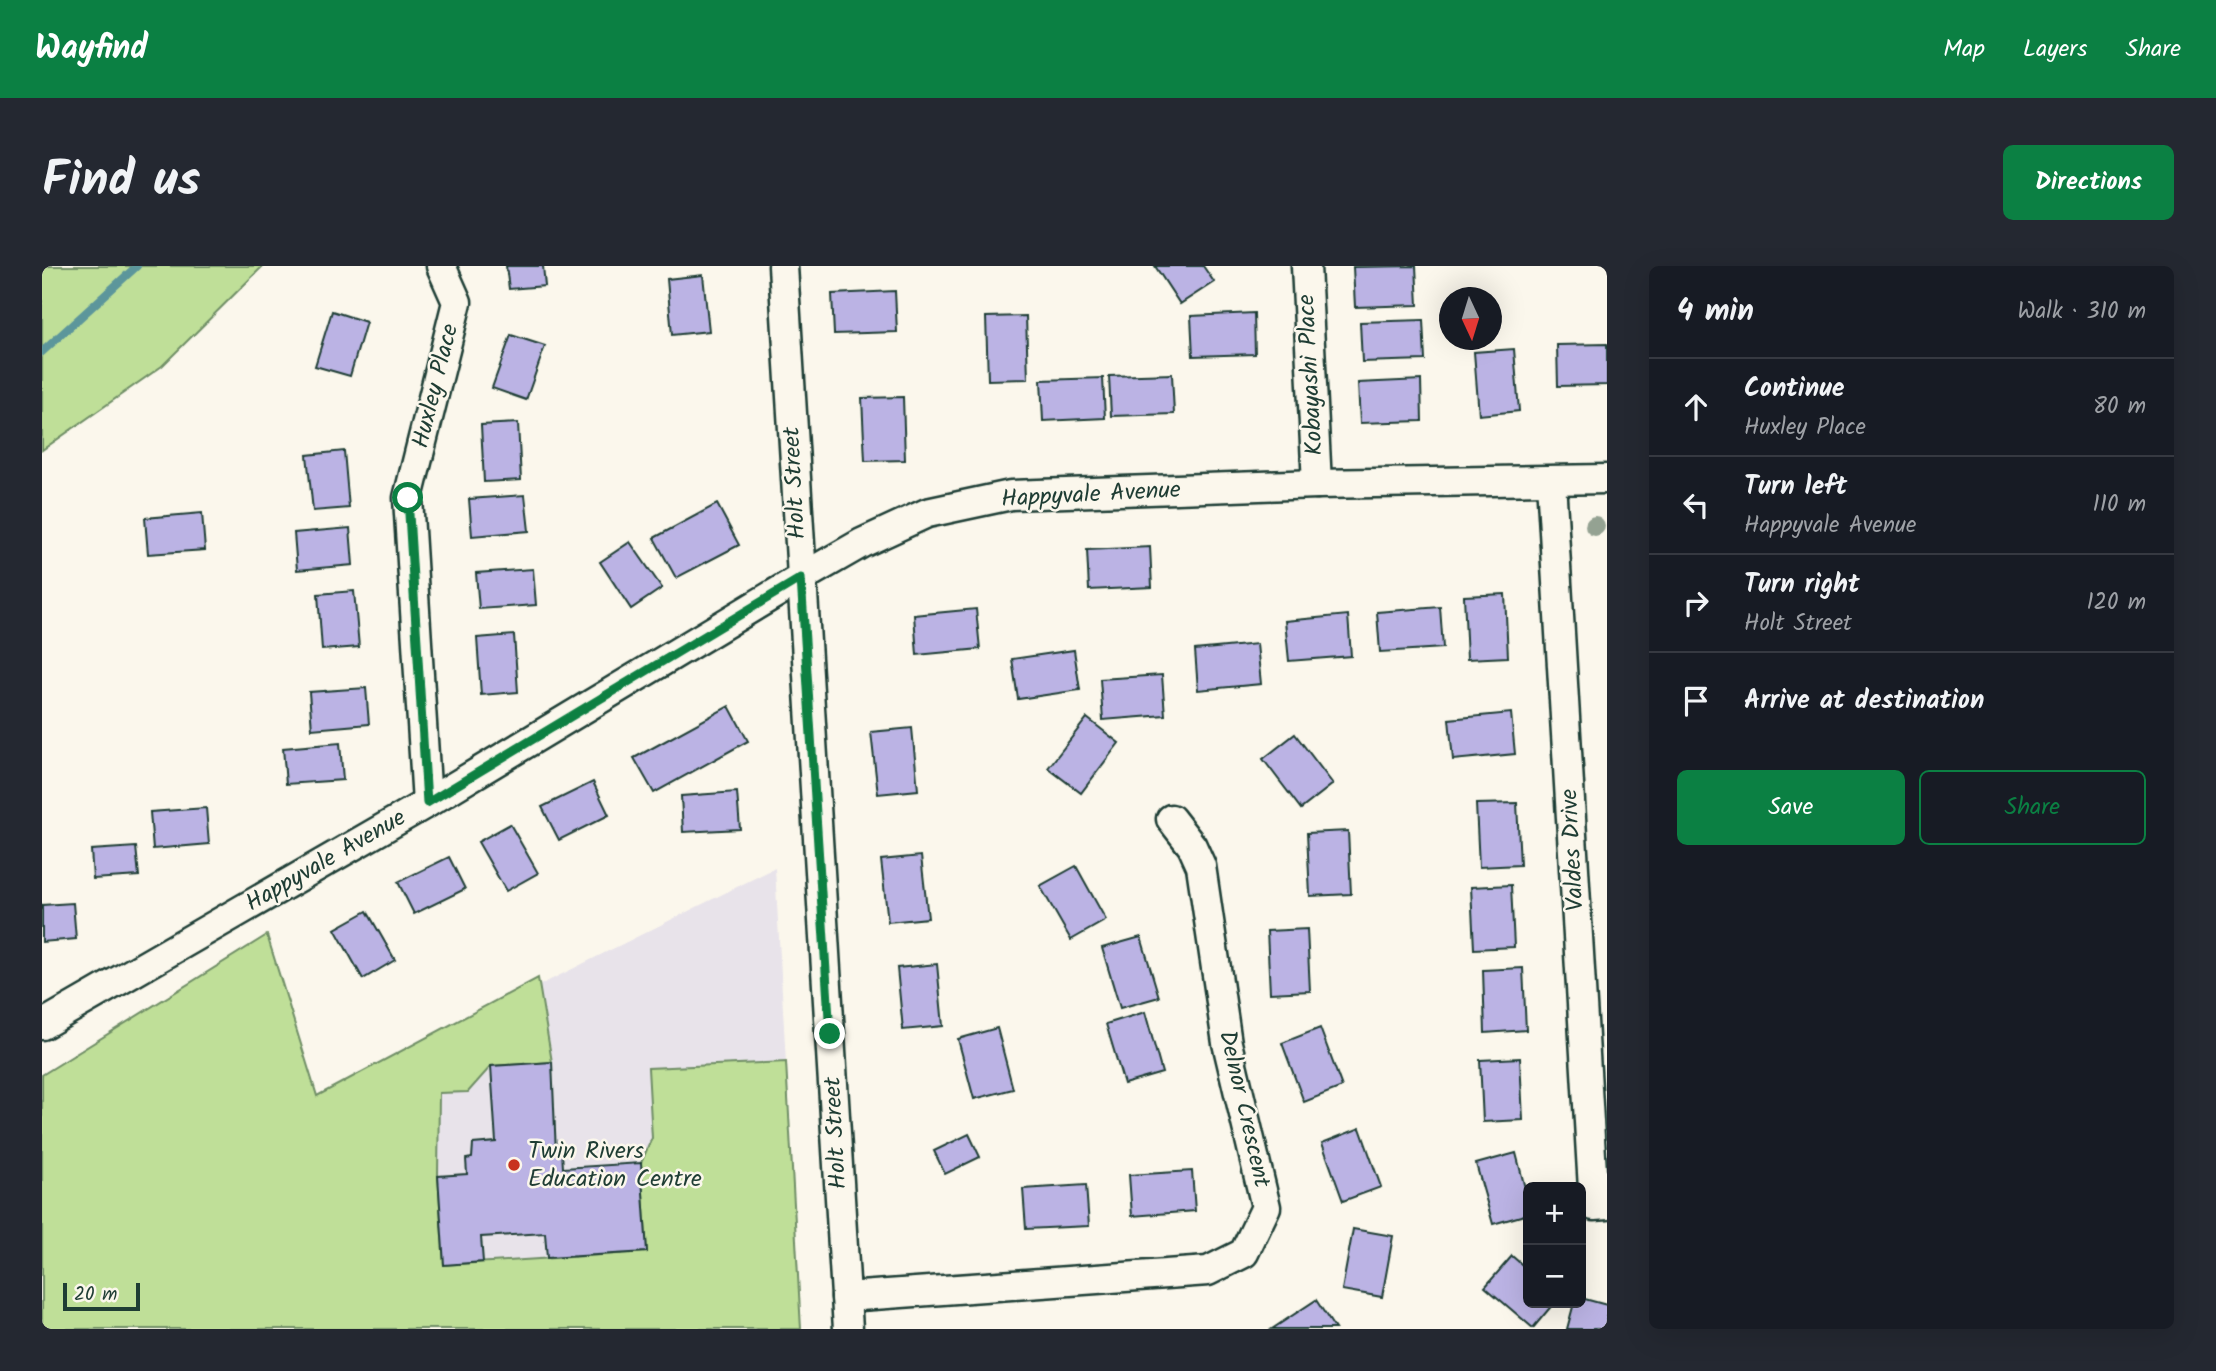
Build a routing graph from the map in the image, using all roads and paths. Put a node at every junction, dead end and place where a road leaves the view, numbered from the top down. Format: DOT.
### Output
graph roads {
  1 [pos="441,266"];
  2 [pos="783,266"];
  3 [pos="1306,266"];
  4 [pos="1607,479"];
  5 [pos="1551,481"];
  6 [pos="1317,484"];
  7 [pos="801,578"];
  8 [pos="427,803"];
  9 [pos="1171,819"];
  10 [pos="42,1025"];
  11 [pos="1607,1205"];
  12 [pos="846,1297"];
  13 [pos="848,1329"];
  1 -- 8 [label="street, Huxley Place"];
  2 -- 7 [label="street, Holt Street"];
  3 -- 6 [label="street, Kobayashi Place"];
  4 -- 5 [label="street, Happyvale Avenue"];
  5 -- 6 [label="street, Happyvale Avenue"];
  5 -- 11 [label="street, Valdes Drive"];
  6 -- 7 [label="street, Happyvale Avenue"];
  7 -- 8 [label="street, Happyvale Avenue"];
  7 -- 12 [label="street, Holt Street"];
  8 -- 10 [label="street, Happyvale Avenue"];
  9 -- 12 [label="street, Delnor Crescent"];
  12 -- 13 [label="street, Holt Street"];
}
